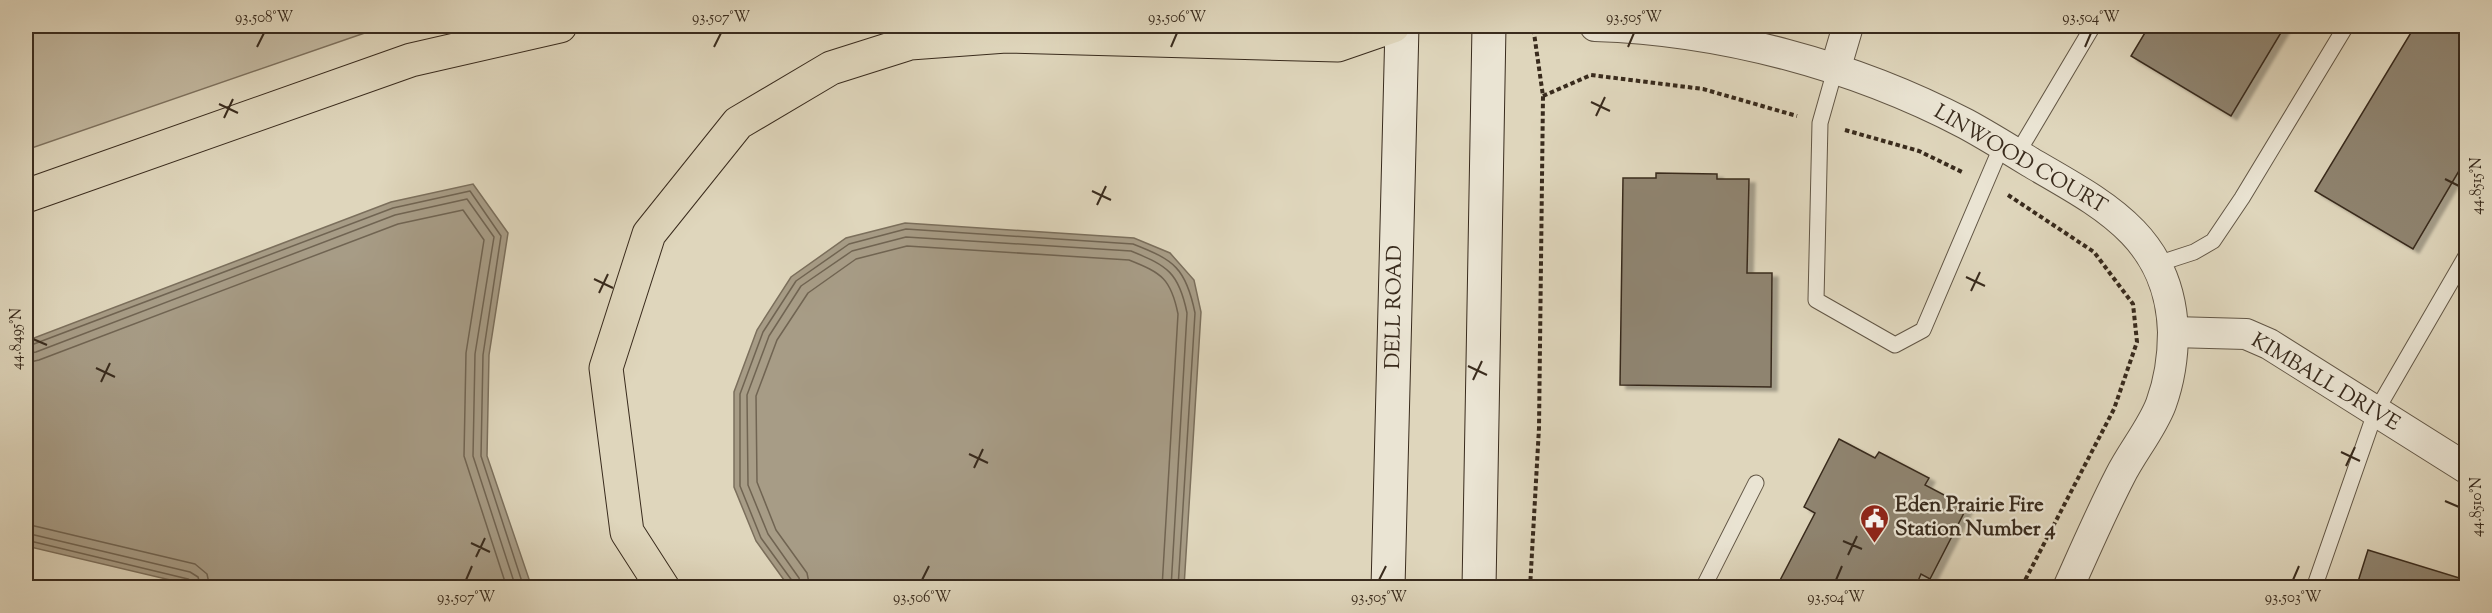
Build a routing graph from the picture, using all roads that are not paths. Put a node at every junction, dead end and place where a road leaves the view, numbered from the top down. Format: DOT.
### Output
graph roads {
  1 [pos="560,26"];
  2 [pos="1393,26"];
  3 [pos="1402,26"];
  4 [pos="1489,26"];
  5 [pos="1595,26"];
  6 [pos="1848,26"];
  7 [pos="2093,26"];
  8 [pos="2346,26"];
  9 [pos="1834,70"];
  10 [pos="2009,150"];
  11 [pos="26,196"];
  12 [pos="2466,256"];
  13 [pos="2157,264"];
  14 [pos="2173,332"];
  15 [pos="2375,413"];
  16 [pos="2466,468"];
  17 [pos="1756,483"];
  18 [pos="663,588"];
  19 [pos="1388,588"];
  20 [pos="1479,588"];
  21 [pos="1703,588"];
  22 [pos="2068,588"];
  23 [pos="2314,588"];
  1 -- 11 [label="highway"];
  2 -- 18 [label="highway"];
  3 -- 19 [label="main road, DELL ROAD"];
  4 -- 20 [label="main road"];
  5 -- 9 [label="street, LINWOOD COURT"];
  6 -- 9 [label="street"];
  7 -- 10 [label="lane"];
  8 -- 13 [label="lane"];
  9 -- 10 [label="street, LINWOOD COURT"];
  9 -- 10 [label="lane"];
  10 -- 13 [label="street, LINWOOD COURT"];
  12 -- 15 [label="lane"];
  13 -- 14 [label="street, LINWOOD COURT"];
  14 -- 15 [label="street, KIMBALL DRIVE"];
  14 -- 22 [label="street, LINWOOD COURT"];
  15 -- 16 [label="street, KIMBALL DRIVE"];
  15 -- 23 [label="lane"];
  17 -- 21 [label="lane"];
}
